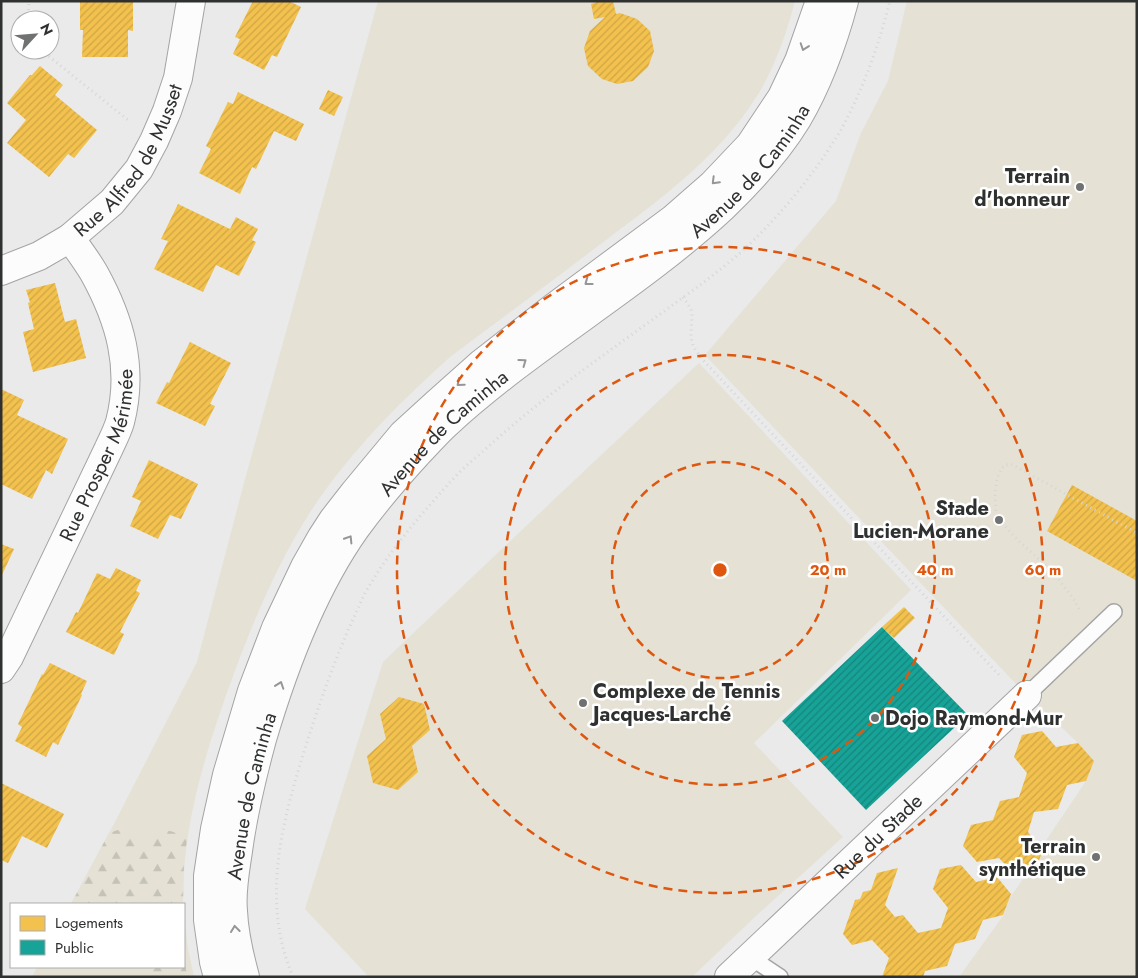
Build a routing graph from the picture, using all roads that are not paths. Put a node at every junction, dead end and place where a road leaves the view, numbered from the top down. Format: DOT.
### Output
graph roads {
  1 [pos="191,1"];
  2 [pos="820,1"];
  3 [pos="844,1"];
  4 [pos="70,238"];
  5 [pos="1,271"];
  6 [pos="1114,612"];
  7 [pos="1,669"];
  8 [pos="1025,697"];
  9 [pos="750,957"];
  10 [pos="218,977"];
  11 [pos="245,977"];
  12 [pos="729,977"];
  13 [pos="780,977"];
  1 -- 4 [label="street, Rue Alfred de Musset"];
  2 -- 10 [label="street, Avenue de Caminha, one-way"];
  11 -- 3 [label="street, Avenue de Caminha, one-way"];
  4 -- 5 [label="street, Rue Alfred de Musset"];
  4 -- 7 [label="street, Rue Prosper Mérimée"];
  6 -- 8 [label="lane"];
  8 -- 9 [label="street, Rue du Stade"];
  9 -- 12 [label="street, Rue du Stade"];
  9 -- 13 [label="lane"];
}
